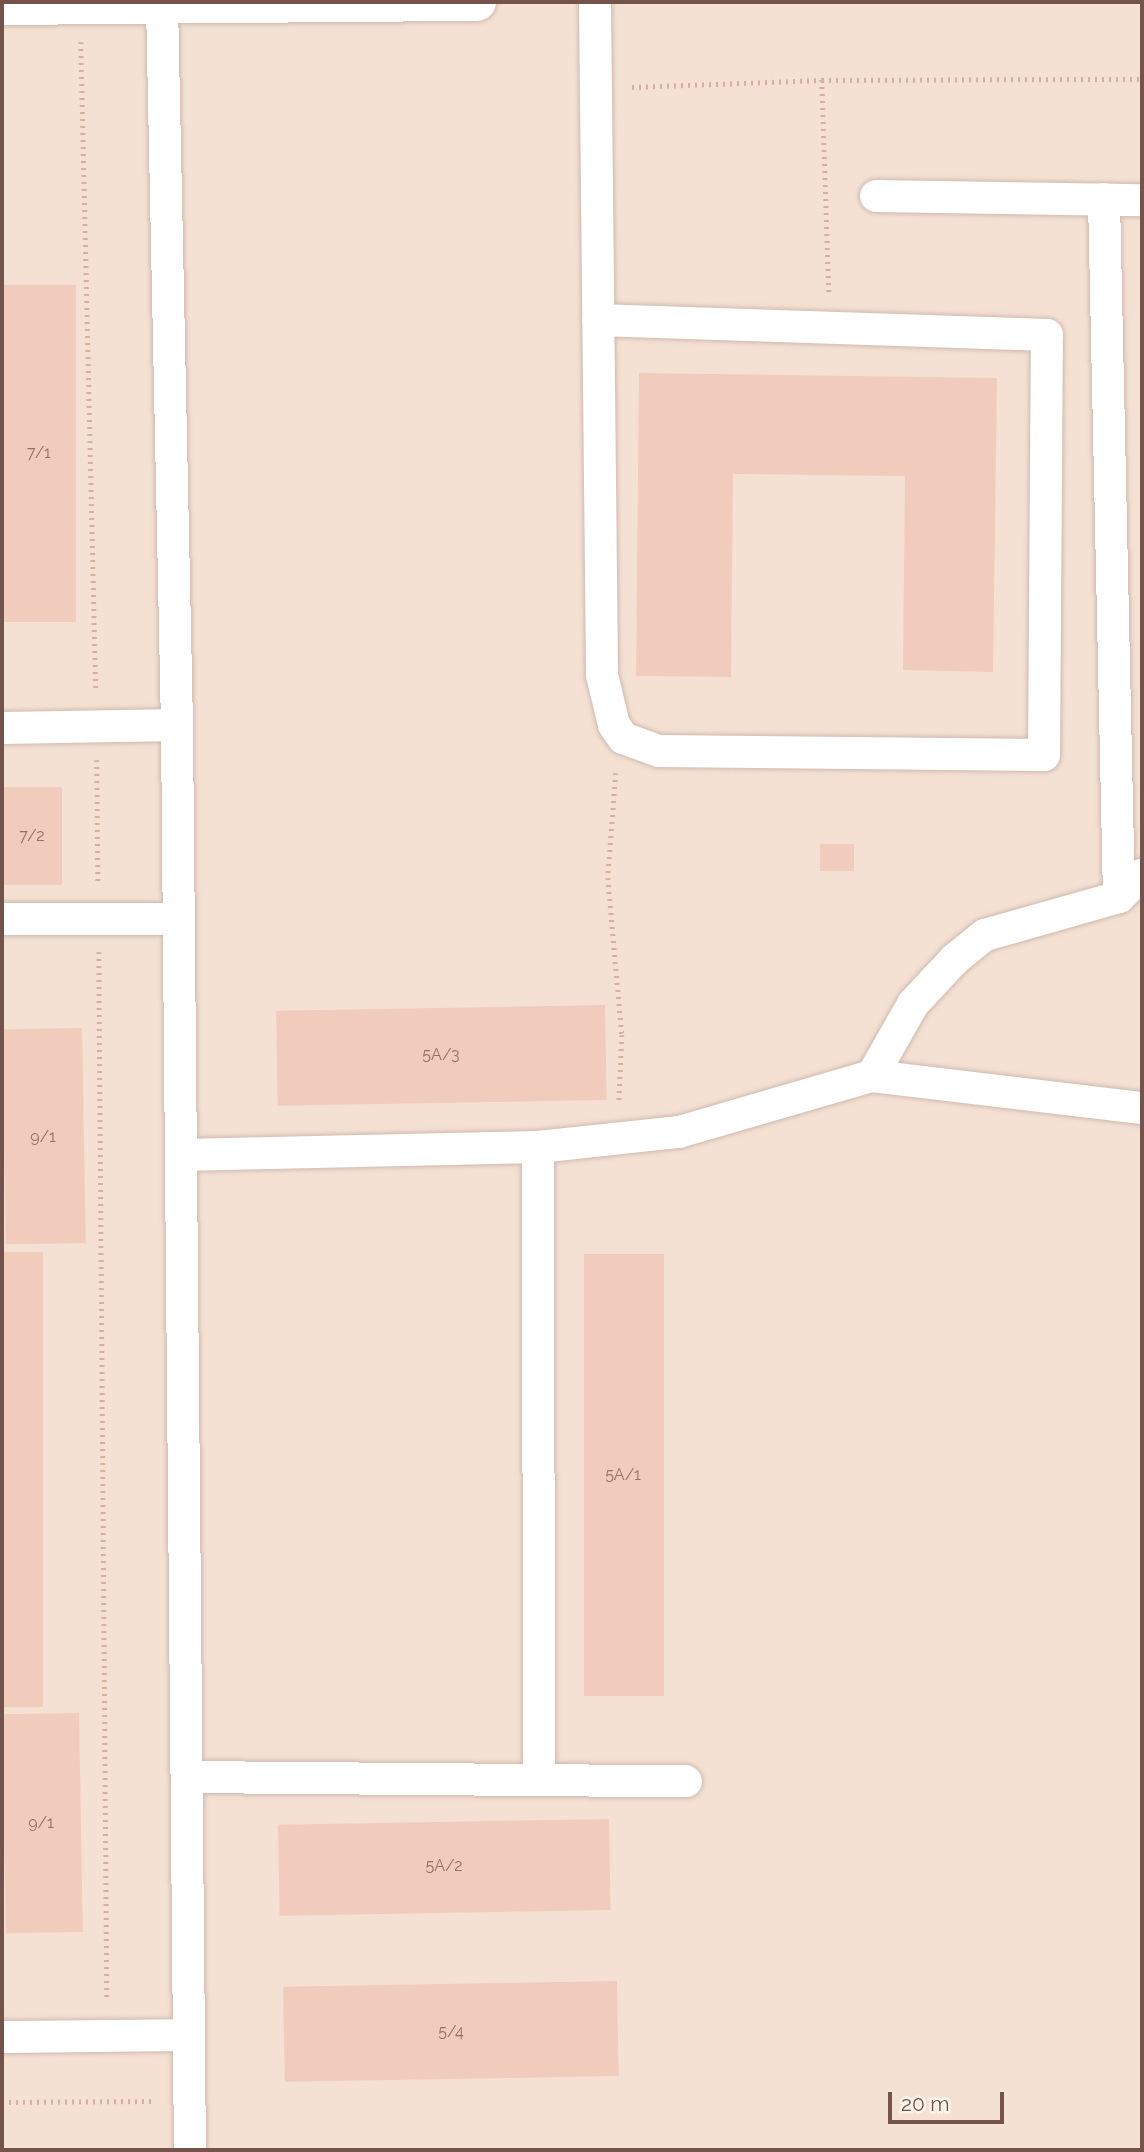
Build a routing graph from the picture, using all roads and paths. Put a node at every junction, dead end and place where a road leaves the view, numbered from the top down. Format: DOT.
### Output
graph roads {
  1 [pos="477,2"];
  2 [pos="595,2"];
  3 [pos="162,4"];
  4 [pos="80,5"];
  5 [pos="2,6"];
  6 [pos="1142,79"];
  7 [pos="822,80"];
  8 [pos="596,89"];
  9 [pos="876,196"];
  10 [pos="1104,200"];
  11 [pos="1142,200"];
  12 [pos="598,320"];
  13 [pos="830,328"];
  14 [pos="177,725"];
  15 [pos="97,727"];
  16 [pos="2,728"];
  17 [pos="623,738"];
  18 [pos="1142,875"];
  19 [pos="1131,902"];
  20 [pos="99,918"];
  21 [pos="2,919"];
  22 [pos="179,919"];
  23 [pos="872,1076"];
  24 [pos="1142,1108"];
  25 [pos="617,1139"];
  26 [pos="538,1147"];
  27 [pos="181,1155"];
  28 [pos="187,1777"];
  29 [pos="539,1779"];
  30 [pos="686,1781"];
  31 [pos="189,2035"];
  32 [pos="107,2036"];
  33 [pos="2,2037"];
  34 [pos="189,2100"];
  35 [pos="2,2102"];
  36 [pos="190,2150"];
  1 -- 3 [label="street"];
  2 -- 8 [label="street"];
  3 -- 4 [label="street"];
  3 -- 14 [label="street"];
  4 -- 5 [label="street"];
  4 -- 15 [label="path"];
  6 -- 7 [label="path"];
  7 -- 8 [label="path"];
  7 -- 13 [label="path"];
  8 -- 12 [label="street"];
  9 -- 10 [label="street"];
  10 -- 11 [label="street"];
  10 -- 19 [label="street"];
  12 -- 13 [label="street"];
  12 -- 17 [label="street"];
  13 -- 17 [label="street"];
  14 -- 15 [label="street"];
  14 -- 22 [label="street"];
  15 -- 16 [label="street"];
  15 -- 20 [label="path"];
  17 -- 25 [label="path"];
  18 -- 19 [label="street"];
  19 -- 23 [label="street"];
  20 -- 21 [label="street"];
  20 -- 22 [label="street"];
  20 -- 32 [label="path"];
  22 -- 27 [label="street"];
  23 -- 24 [label="street"];
  23 -- 25 [label="street"];
  25 -- 26 [label="street"];
  26 -- 27 [label="street"];
  26 -- 29 [label="street"];
  27 -- 28 [label="street"];
  28 -- 29 [label="street"];
  28 -- 31 [label="street"];
  29 -- 30 [label="street"];
  31 -- 32 [label="street"];
  31 -- 34 [label="street"];
  32 -- 33 [label="street"];
  34 -- 35 [label="path"];
  34 -- 36 [label="street"];
}
